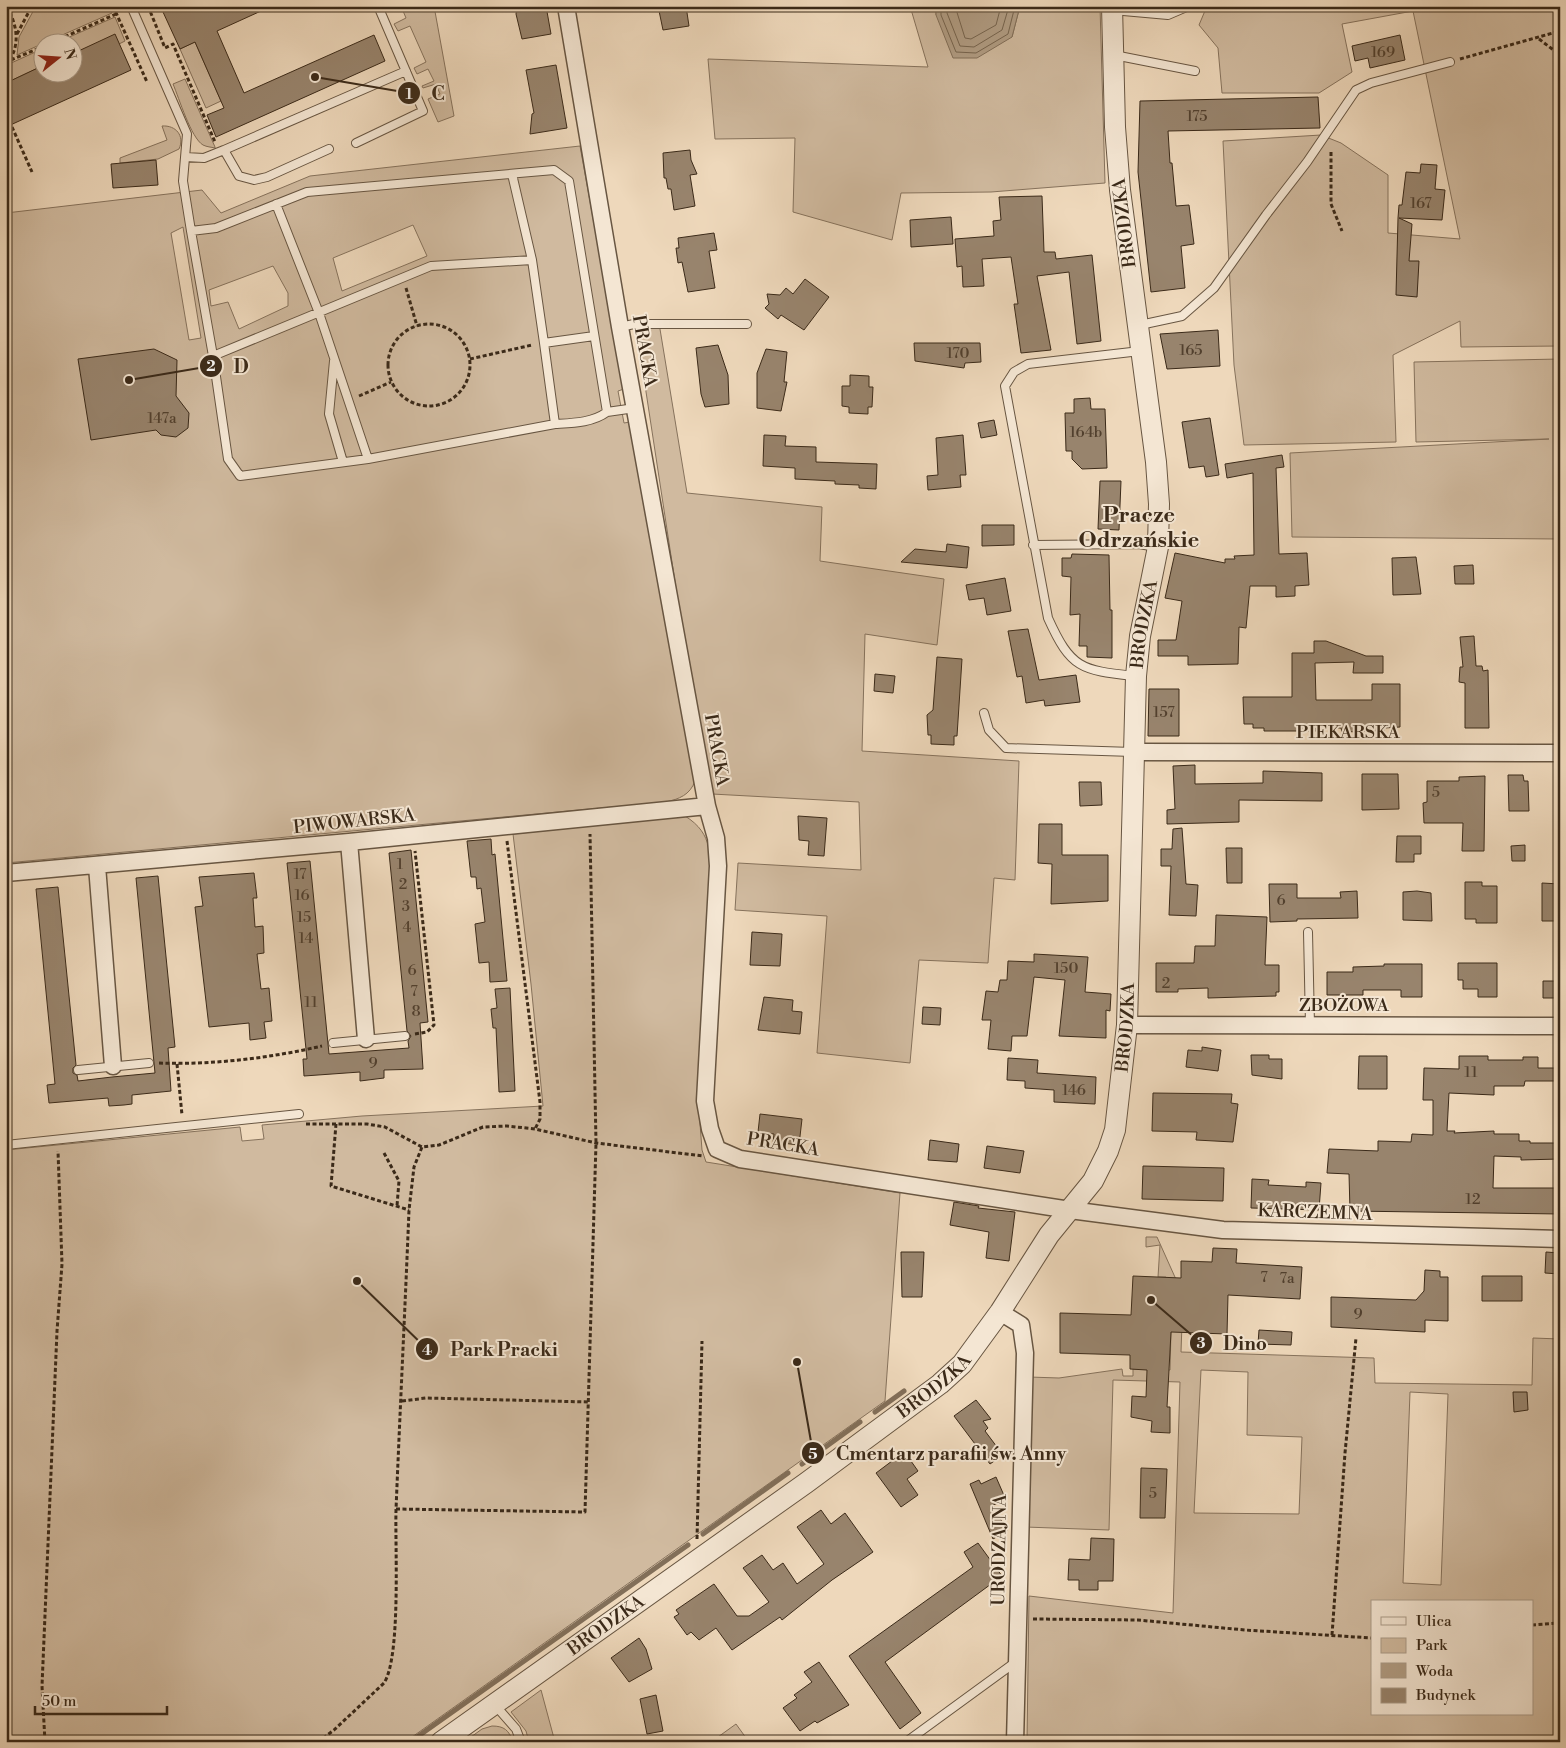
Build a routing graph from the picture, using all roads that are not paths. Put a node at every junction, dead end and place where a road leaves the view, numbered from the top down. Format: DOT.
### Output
graph roads {
  1 [pos="131,6"];
  2 [pos="378,6"];
  3 [pos="566,6"];
  4 [pos="1189,6"];
  5 [pos="1112,8"];
  6 [pos="1114,55"];
  7 [pos="1450,62"];
  8 [pos="1195,70"];
  9 [pos="406,71"];
  10 [pos="356,143"];
  11 [pos="221,148"];
  12 [pos="329,149"];
  13 [pos="185,157"];
  14 [pos="512,174"];
  15 [pos="276,204"];
  16 [pos="191,231"];
  17 [pos="532,260"];
  18 [pos="319,313"];
  19 [pos="747,324"];
  20 [pos="1138,325"];
  21 [pos="620,327"];
  22 [pos="594,336"];
  23 [pos="544,343"];
  24 [pos="1141,351"];
  25 [pos="214,356"];
  26 [pos="334,357"];
  27 [pos="635,408"];
  28 [pos="607,412"];
  29 [pos="555,424"];
  30 [pos="368,459"];
  31 [pos="343,462"];
  32 [pos="1033,545"];
  33 [pos="1158,547"];
  34 [pos="1136,676"];
  35 [pos="984,713"];
  36 [pos="1136,752"];
  37 [pos="1560,753"];
  38 [pos="707,806"];
  39 [pos="349,842"];
  40 [pos="98,866"];
  41 [pos="6,873"];
  42 [pos="1308,932"];
  43 [pos="1127,1025"];
  44 [pos="1310,1025"];
  45 [pos="1560,1026"];
  46 [pos="405,1036"];
  47 [pos="366,1039"];
  48 [pos="332,1043"];
  49 [pos="149,1063"];
  50 [pos="113,1066"];
  51 [pos="78,1070"];
  52 [pos="295,1115"];
  53 [pos="6,1144"];
  54 [pos="1070,1210"];
  55 [pos="1560,1239"];
  56 [pos="1000,1312"];
  57 [pos="1017,1661"];
  58 [pos="494,1704"];
  59 [pos="441,1742"];
  60 [pos="521,1742"];
  61 [pos="906,1742"];
  62 [pos="1014,1742"];
  1 -- 13 [label="lane"];
  2 -- 9 [label="lane"];
  3 -- 21 [label="street, PRACKA"];
  4 -- 5 [label="lane"];
  5 -- 6 [label="street, BRODZKA"];
  6 -- 8 [label="lane"];
  6 -- 20 [label="street, BRODZKA"];
  7 -- 20 [label="lane"];
  9 -- 10 [label="lane"];
  9 -- 11 [label="lane"];
  11 -- 12 [label="lane"];
  11 -- 13 [label="lane"];
  13 -- 16 [label="lane"];
  14 -- 15 [label="lane"];
  14 -- 17 [label="lane"];
  14 -- 22 [label="lane"];
  15 -- 16 [label="lane"];
  15 -- 18 [label="lane"];
  16 -- 25 [label="lane"];
  17 -- 18 [label="lane"];
  17 -- 23 [label="lane"];
  18 -- 25 [label="lane"];
  18 -- 26 [label="lane"];
  19 -- 21 [label="lane"];
  20 -- 24 [label="street, BRODZKA"];
  21 -- 27 [label="street, PRACKA"];
  22 -- 23 [label="lane"];
  22 -- 28 [label="lane"];
  23 -- 29 [label="lane"];
  24 -- 32 [label="lane"];
  24 -- 33 [label="street, BRODZKA"];
  25 -- 31 [label="lane"];
  26 -- 30 [label="lane"];
  26 -- 31 [label="lane"];
  27 -- 28 [label="lane"];
  27 -- 38 [label="street, PRACKA"];
  28 -- 29 [label="lane"];
  29 -- 30 [label="lane"];
  30 -- 31 [label="lane"];
  32 -- 33 [label="lane"];
  32 -- 34 [label="lane"];
  33 -- 34 [label="street, BRODZKA"];
  34 -- 36 [label="street, BRODZKA"];
  35 -- 36 [label="lane"];
  36 -- 37 [label="street, PIEKARSKA"];
  36 -- 43 [label="street, BRODZKA"];
  38 -- 39 [label="street, PIWOWARSKA"];
  38 -- 54 [label="street, PRACKA"];
  39 -- 40 [label="street, PIWOWARSKA"];
  39 -- 47 [label="street"];
  40 -- 41 [label="street, PIWOWARSKA"];
  40 -- 50 [label="street"];
  42 -- 44 [label="lane"];
  43 -- 44 [label="street, ZBOŻOWA"];
  43 -- 54 [label="street, BRODZKA"];
  44 -- 45 [label="street, ZBOŻOWA"];
  46 -- 47 [label="lane"];
  47 -- 48 [label="lane"];
  49 -- 50 [label="lane"];
  50 -- 51 [label="lane"];
  52 -- 53 [label="lane"];
  54 -- 55 [label="street, KARCZEMNA"];
  54 -- 56 [label="street, BRODZKA"];
  56 -- 57 [label="street, URODZAJNA"];
  56 -- 58 [label="street, BRODZKA"];
  57 -- 61 [label="lane"];
  57 -- 62 [label="street, URODZAJNA"];
  58 -- 59 [label="street, BRODZKA"];
  58 -- 60 [label="lane"];
}
